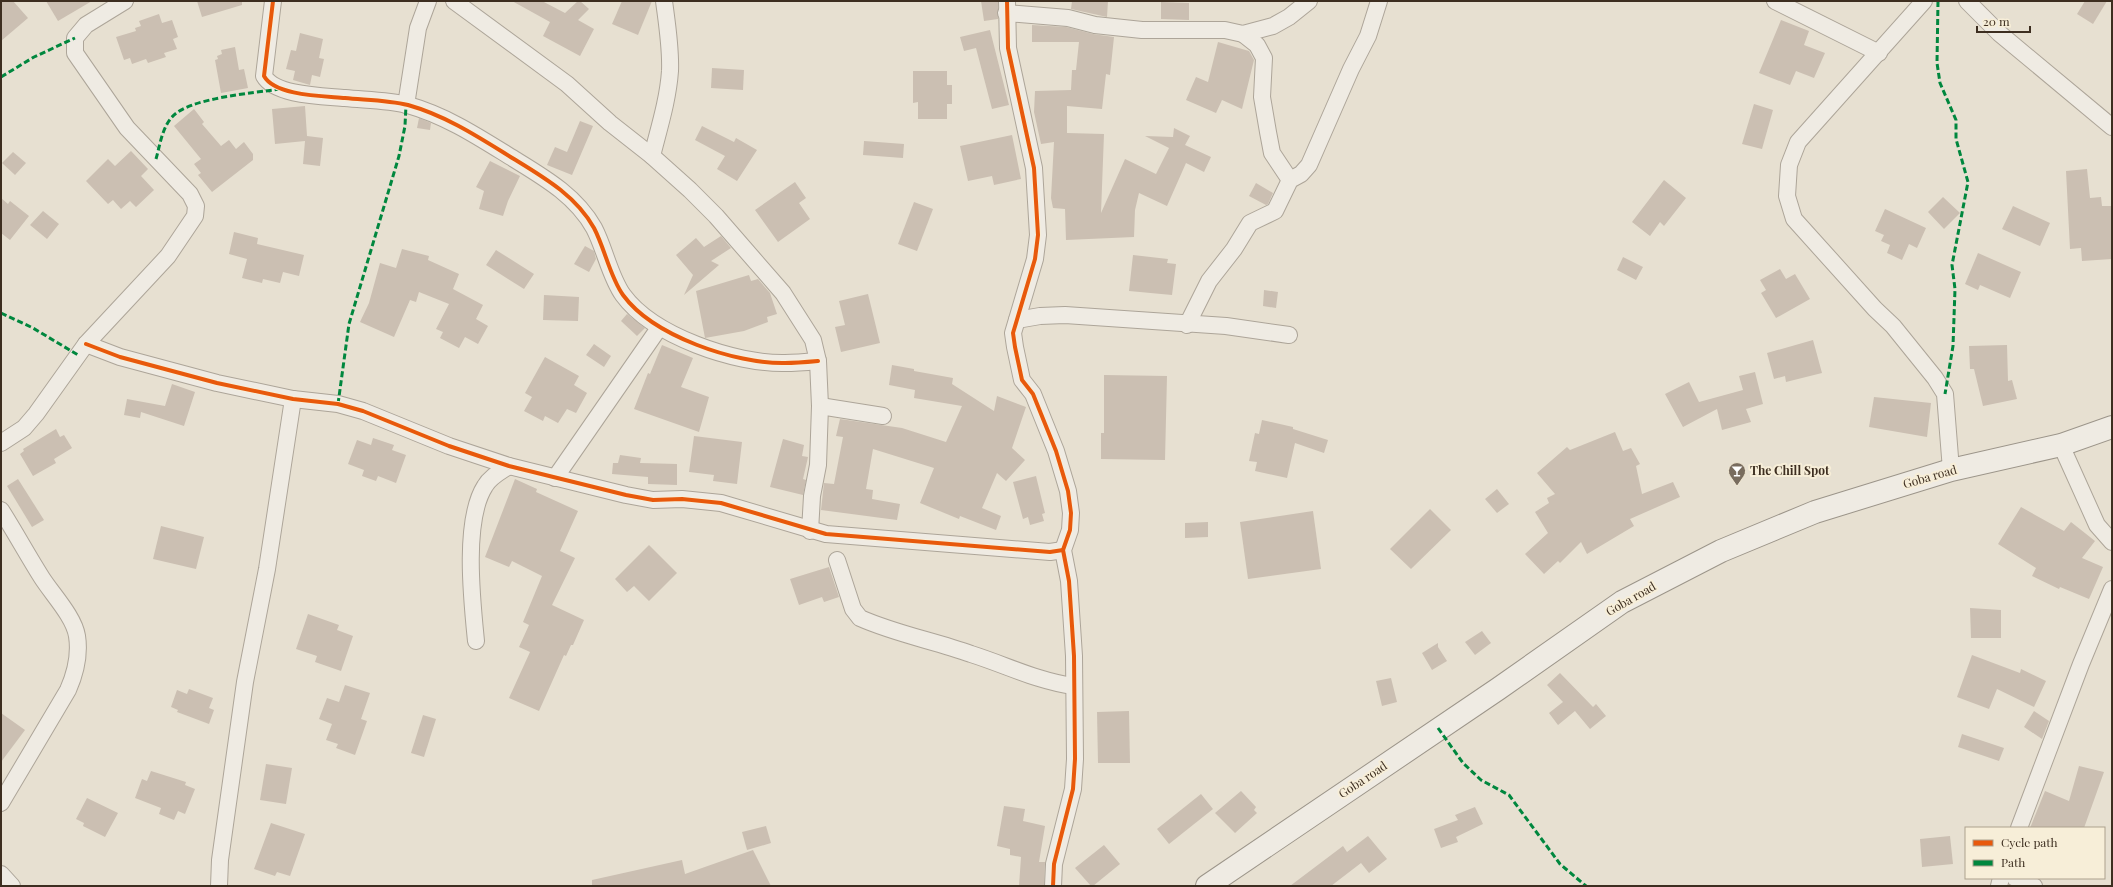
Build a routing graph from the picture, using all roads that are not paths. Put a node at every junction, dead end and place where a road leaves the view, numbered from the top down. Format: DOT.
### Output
graph roads {
  1 [pos="125,1"];
  2 [pos="273,1"];
  3 [pos="428,1"];
  4 [pos="454,1"];
  5 [pos="664,1"];
  6 [pos="1309,1"];
  7 [pos="1379,1"];
  8 [pos="1775,1"];
  9 [pos="1924,1"];
  10 [pos="1967,1"];
  11 [pos="1006,7"];
  12 [pos="1243,34"];
  13 [pos="1879,53"];
  14 [pos="406,105"];
  15 [pos="2112,127"];
  16 [pos="652,156"];
  17 [pos="1290,180"];
  18 [pos="1017,320"];
  19 [pos="1187,325"];
  20 [pos="659,328"];
  21 [pos="1289,335"];
  22 [pos="86,344"];
  23 [pos="818,361"];
  24 [pos="293,399"];
  25 [pos="820,406"];
  26 [pos="883,416"];
  27 [pos="2112,427"];
  28 [pos="1,443"];
  29 [pos="2061,445"];
  30 [pos="508,466"];
  31 [pos="1951,470"];
  32 [pos="555,478"];
  33 [pos="1,510"];
  34 [pos="810,531"];
  35 [pos="2112,542"];
  36 [pos="1064,550"];
  37 [pos="837,560"];
  38 [pos="2112,589"];
  39 [pos="476,641"];
  40 [pos="1073,686"];
  41 [pos="1,802"];
  42 [pos="2019,827"];
  43 [pos="1,874"];
  44 [pos="2017,879"];
  45 [pos="12,886"];
  46 [pos="219,886"];
  47 [pos="1053,886"];
  48 [pos="1207,886"];
  49 [pos="2034,886"];
  1 -- 22 [label="street"];
  2 -- 14 [label="street"];
  3 -- 14 [label="street"];
  4 -- 16 [label="street"];
  5 -- 16 [label="street"];
  6 -- 12 [label="street"];
  7 -- 17 [label="street"];
  8 -- 13 [label="street"];
  9 -- 13 [label="street"];
  10 -- 15 [label="street"];
  11 -- 12 [label="street"];
  11 -- 18 [label="street"];
  12 -- 17 [label="street"];
  13 -- 31 [label="street"];
  14 -- 20 [label="street"];
  16 -- 23 [label="street"];
  17 -- 19 [label="street"];
  18 -- 19 [label="street"];
  18 -- 36 [label="street"];
  19 -- 21 [label="street"];
  20 -- 23 [label="street"];
  20 -- 32 [label="street"];
  22 -- 24 [label="street"];
  22 -- 28 [label="street"];
  23 -- 25 [label="street"];
  24 -- 30 [label="street"];
  24 -- 46 [label="street"];
  25 -- 26 [label="street"];
  25 -- 34 [label="street"];
  27 -- 29 [label="main road, Goba road"];
  29 -- 31 [label="main road, Goba road"];
  29 -- 35 [label="street"];
  30 -- 32 [label="street"];
  30 -- 39 [label="street"];
  31 -- 48 [label="main road, Goba road"];
  32 -- 34 [label="street"];
  33 -- 41 [label="street"];
  34 -- 36 [label="street"];
  36 -- 40 [label="street"];
  37 -- 40 [label="street"];
  38 -- 42 [label="street"];
  40 -- 47 [label="street"];
  43 -- 45 [label="street"];
  44 -- 49 [label="street"];
}
